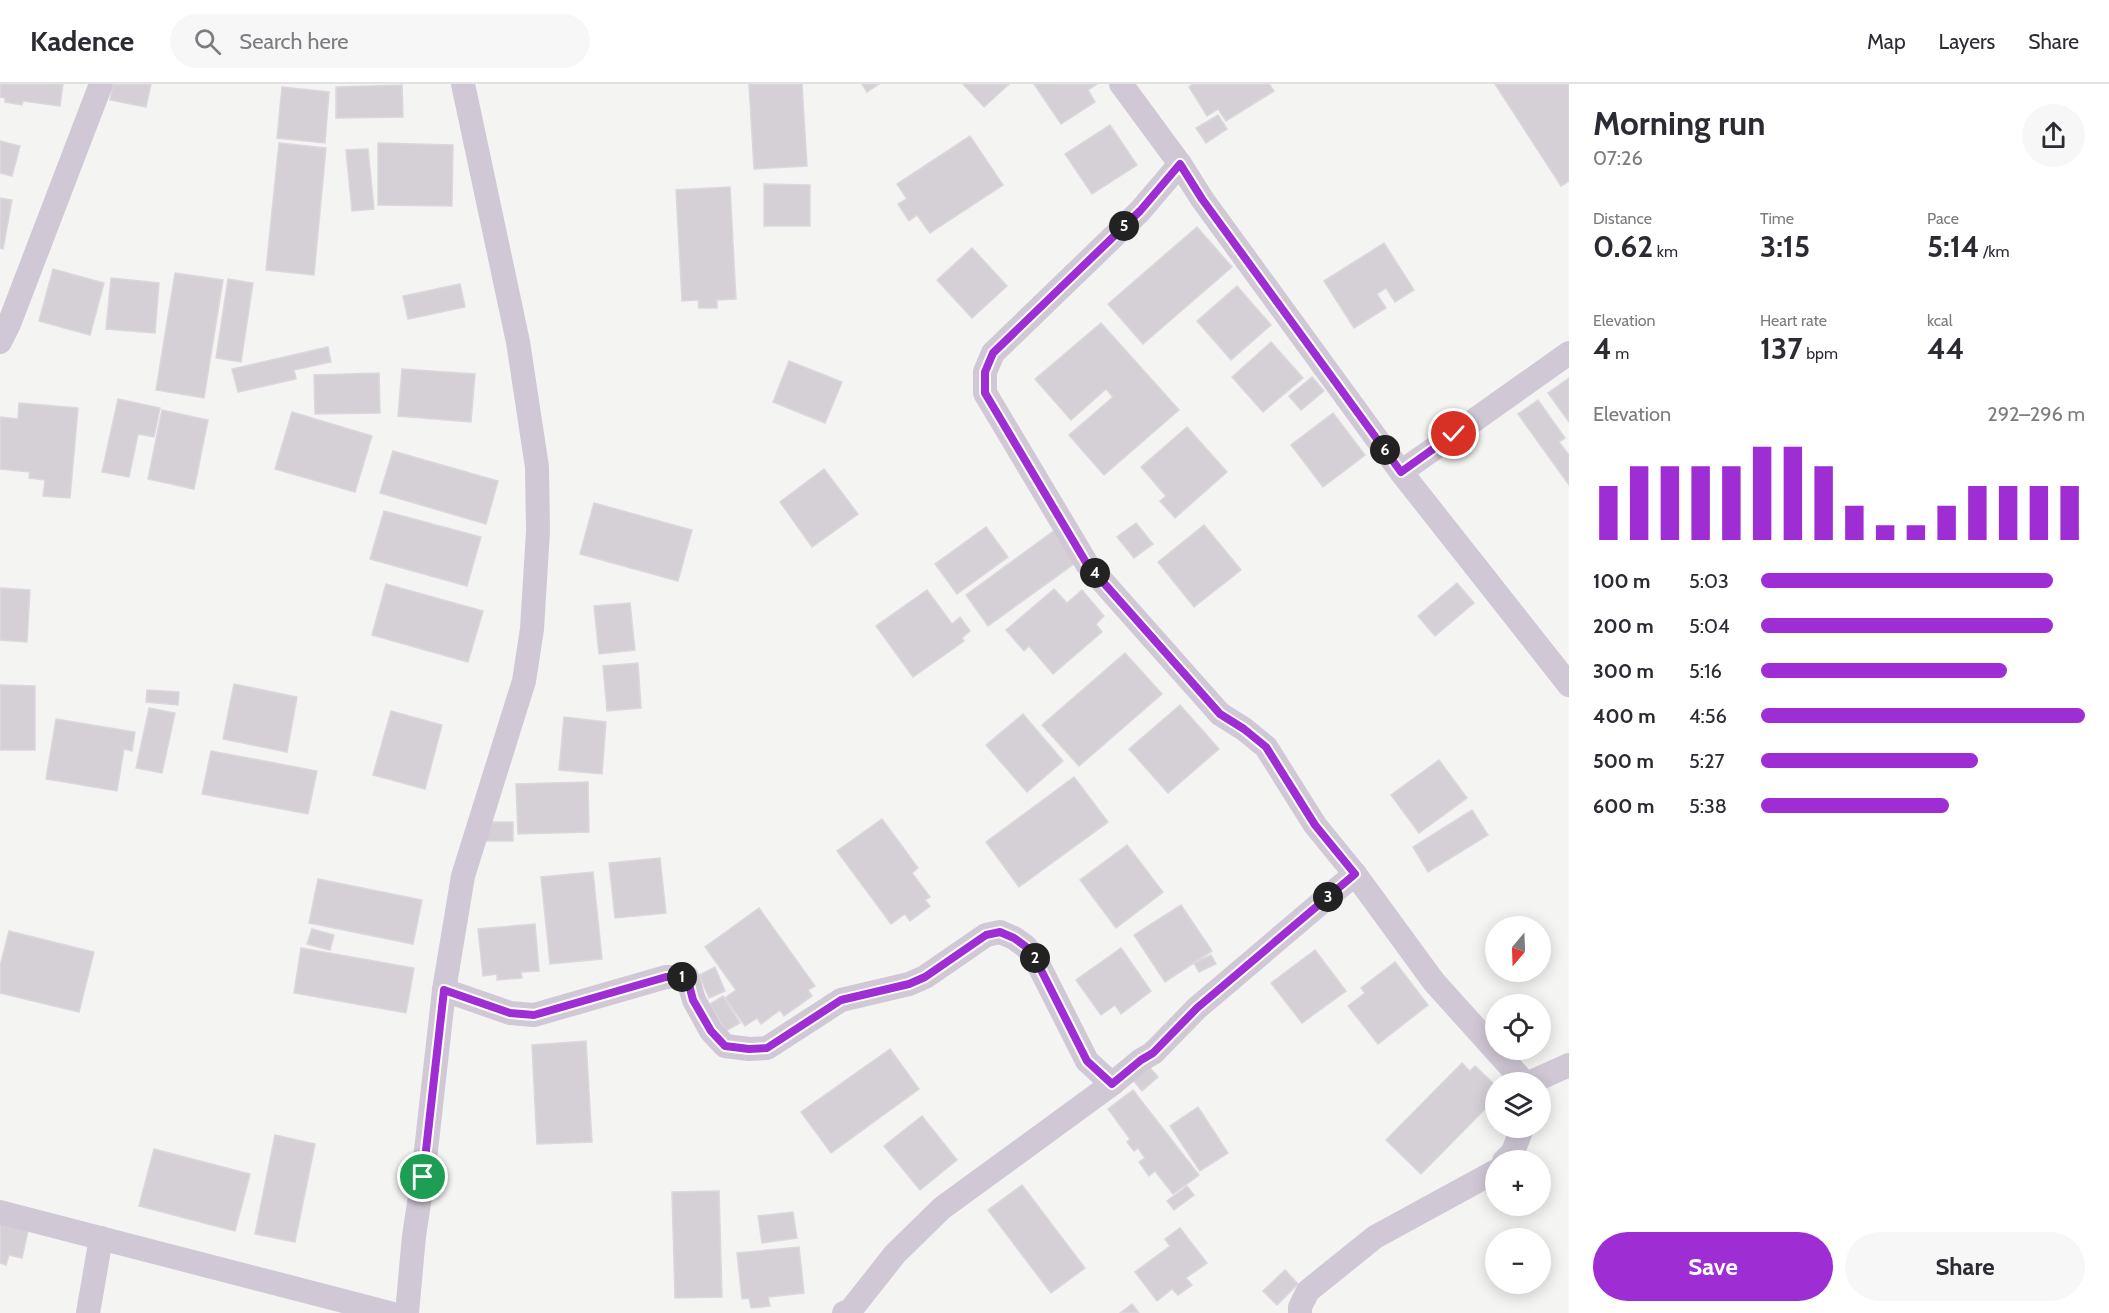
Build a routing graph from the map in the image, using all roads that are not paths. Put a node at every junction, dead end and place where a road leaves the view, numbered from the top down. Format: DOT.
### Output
graph roads {
  1 [pos="101,84"];
  2 [pos="463,84"];
  3 [pos="1121,84"];
  4 [pos="1180,164"];
  5 [pos="0,342"];
  6 [pos="1569,353"];
  7 [pos="1401,472"];
  8 [pos="1569,685"];
  9 [pos="1355,874"];
  10 [pos="444,990"];
  11 [pos="1569,1065"];
  12 [pos="1517,1072"];
  13 [pos="1551,1073"];
  14 [pos="1112,1084"];
  15 [pos="1485,1177"];
  16 [pos="0,1212"];
  17 [pos="101,1238"];
  18 [pos="88,1313"];
  19 [pos="390,1313"];
  20 [pos="407,1313"];
  21 [pos="844,1313"];
  22 [pos="1300,1313"];
  1 -- 5 [label="street"];
  2 -- 10 [label="street"];
  3 -- 4 [label="street"];
  4 -- 7 [label="street"];
  4 -- 9 [label="street"];
  6 -- 7 [label="street"];
  7 -- 8 [label="street"];
  9 -- 12 [label="street"];
  9 -- 14 [label="street"];
  10 -- 14 [label="street"];
  10 -- 20 [label="street"];
  11 -- 13 [label="street"];
  14 -- 21 [label="street"];
  15 -- 22 [label="street"];
  16 -- 17 [label="street"];
  17 -- 18 [label="street"];
  17 -- 19 [label="street"];
}
